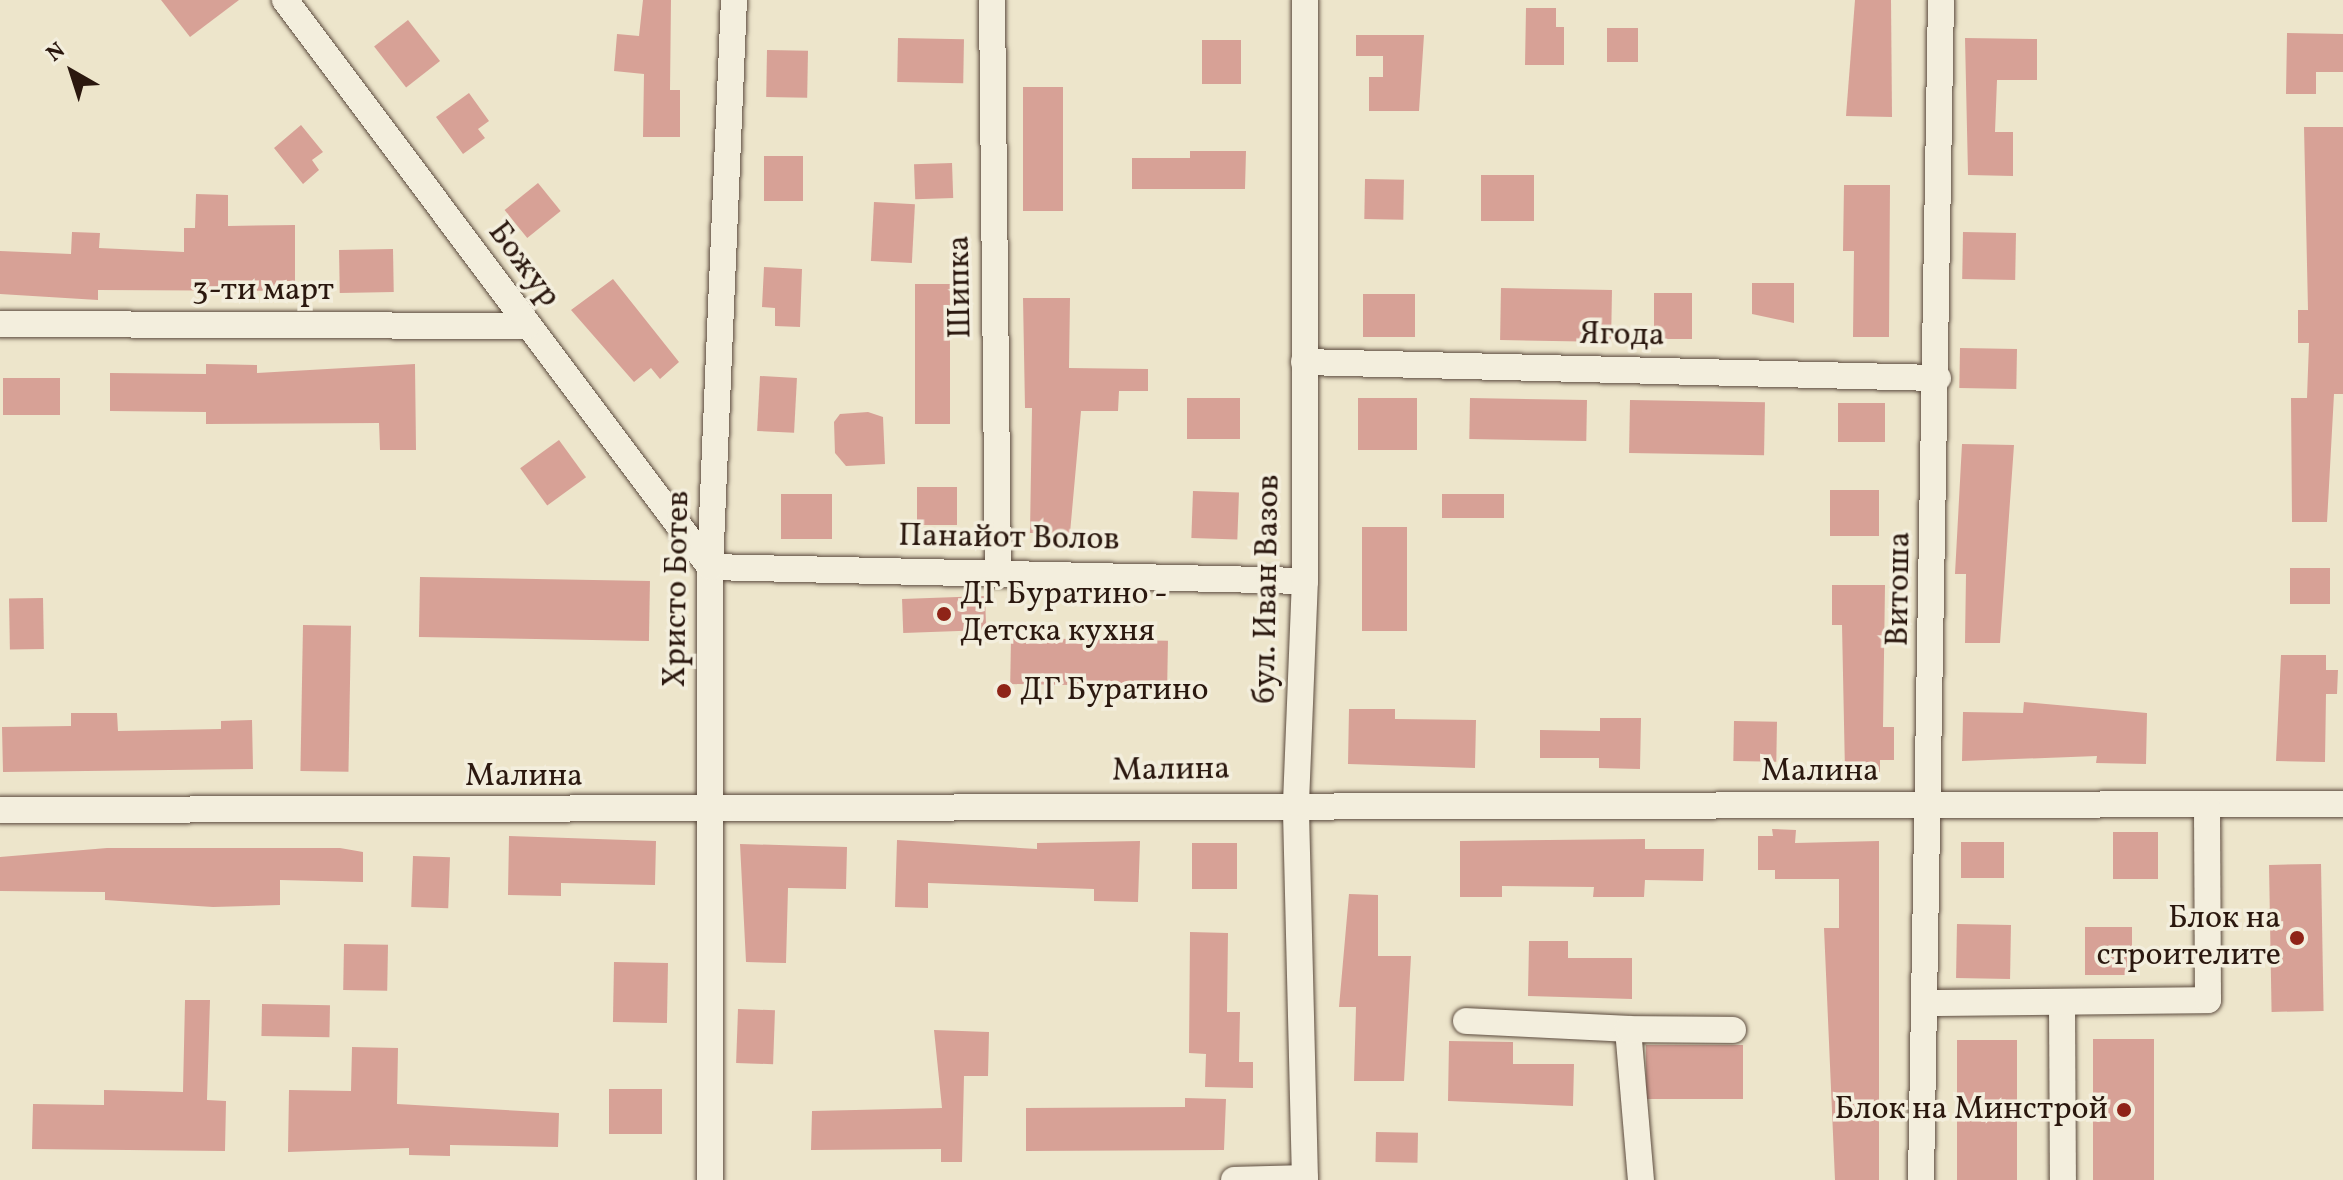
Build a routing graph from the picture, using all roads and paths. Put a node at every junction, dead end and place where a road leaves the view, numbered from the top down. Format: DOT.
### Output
graph roads {
  1 [pos="285,0"];
  2 [pos="734,0"];
  3 [pos="992,0"];
  4 [pos="1305,0"];
  5 [pos="1941,0"];
  6 [pos="0,324"];
  7 [pos="526,326"];
  8 [pos="1304,362"];
  9 [pos="1938,378"];
  10 [pos="710,567"];
  11 [pos="998,572"];
  12 [pos="1305,581"];
  13 [pos="1296,803"];
  14 [pos="2343,804"];
  15 [pos="2207,805"];
  16 [pos="1930,807"];
  17 [pos="0,810"];
  18 [pos="710,811"];
  19 [pos="2062,1002"];
  20 [pos="1928,1003"];
  21 [pos="1466,1021"];
  22 [pos="1628,1029"];
  23 [pos="1733,1030"];
  24 [pos="1305,1179"];
  25 [pos="710,1180"];
  26 [pos="1234,1180"];
  27 [pos="1641,1180"];
  28 [pos="1921,1180"];
  29 [pos="2063,1180"];
  1 -- 7 [label="street, Божур"];
  2 -- 10 [label="street, Христо Ботев"];
  3 -- 11 [label="street, Шипка"];
  4 -- 8 [label="street, бул. Иван Вазов"];
  5 -- 9 [label="street, Витоша"];
  6 -- 7 [label="street, 3-ти март"];
  7 -- 10 [label="street, Божур"];
  8 -- 9 [label="street, Ягода"];
  8 -- 12 [label="street, бул. Иван Вазов"];
  9 -- 16 [label="street, Витоша"];
  10 -- 11 [label="street, Панайот Волов"];
  10 -- 18 [label="street, Христо Ботев"];
  11 -- 12 [label="street, Панайот Волов"];
  12 -- 13 [label="street, бул. Иван Вазов"];
  13 -- 16 [label="street, Малина"];
  13 -- 18 [label="street, Малина"];
  13 -- 24 [label="street, бул. Иван Вазов"];
  14 -- 15 [label="street, Малина"];
  15 -- 16 [label="street, Малина"];
  15 -- 19 [label="street"];
  16 -- 20 [label="street, Витоша"];
  17 -- 18 [label="street, Малина"];
  18 -- 25 [label="street, Христо Ботев"];
  19 -- 20 [label="street"];
  19 -- 29 [label="street"];
  20 -- 28 [label="street, Витоша"];
  21 -- 22 [label="street"];
  22 -- 23 [label="street"];
  22 -- 27 [label="street"];
  24 -- 26 [label="street"];
}
